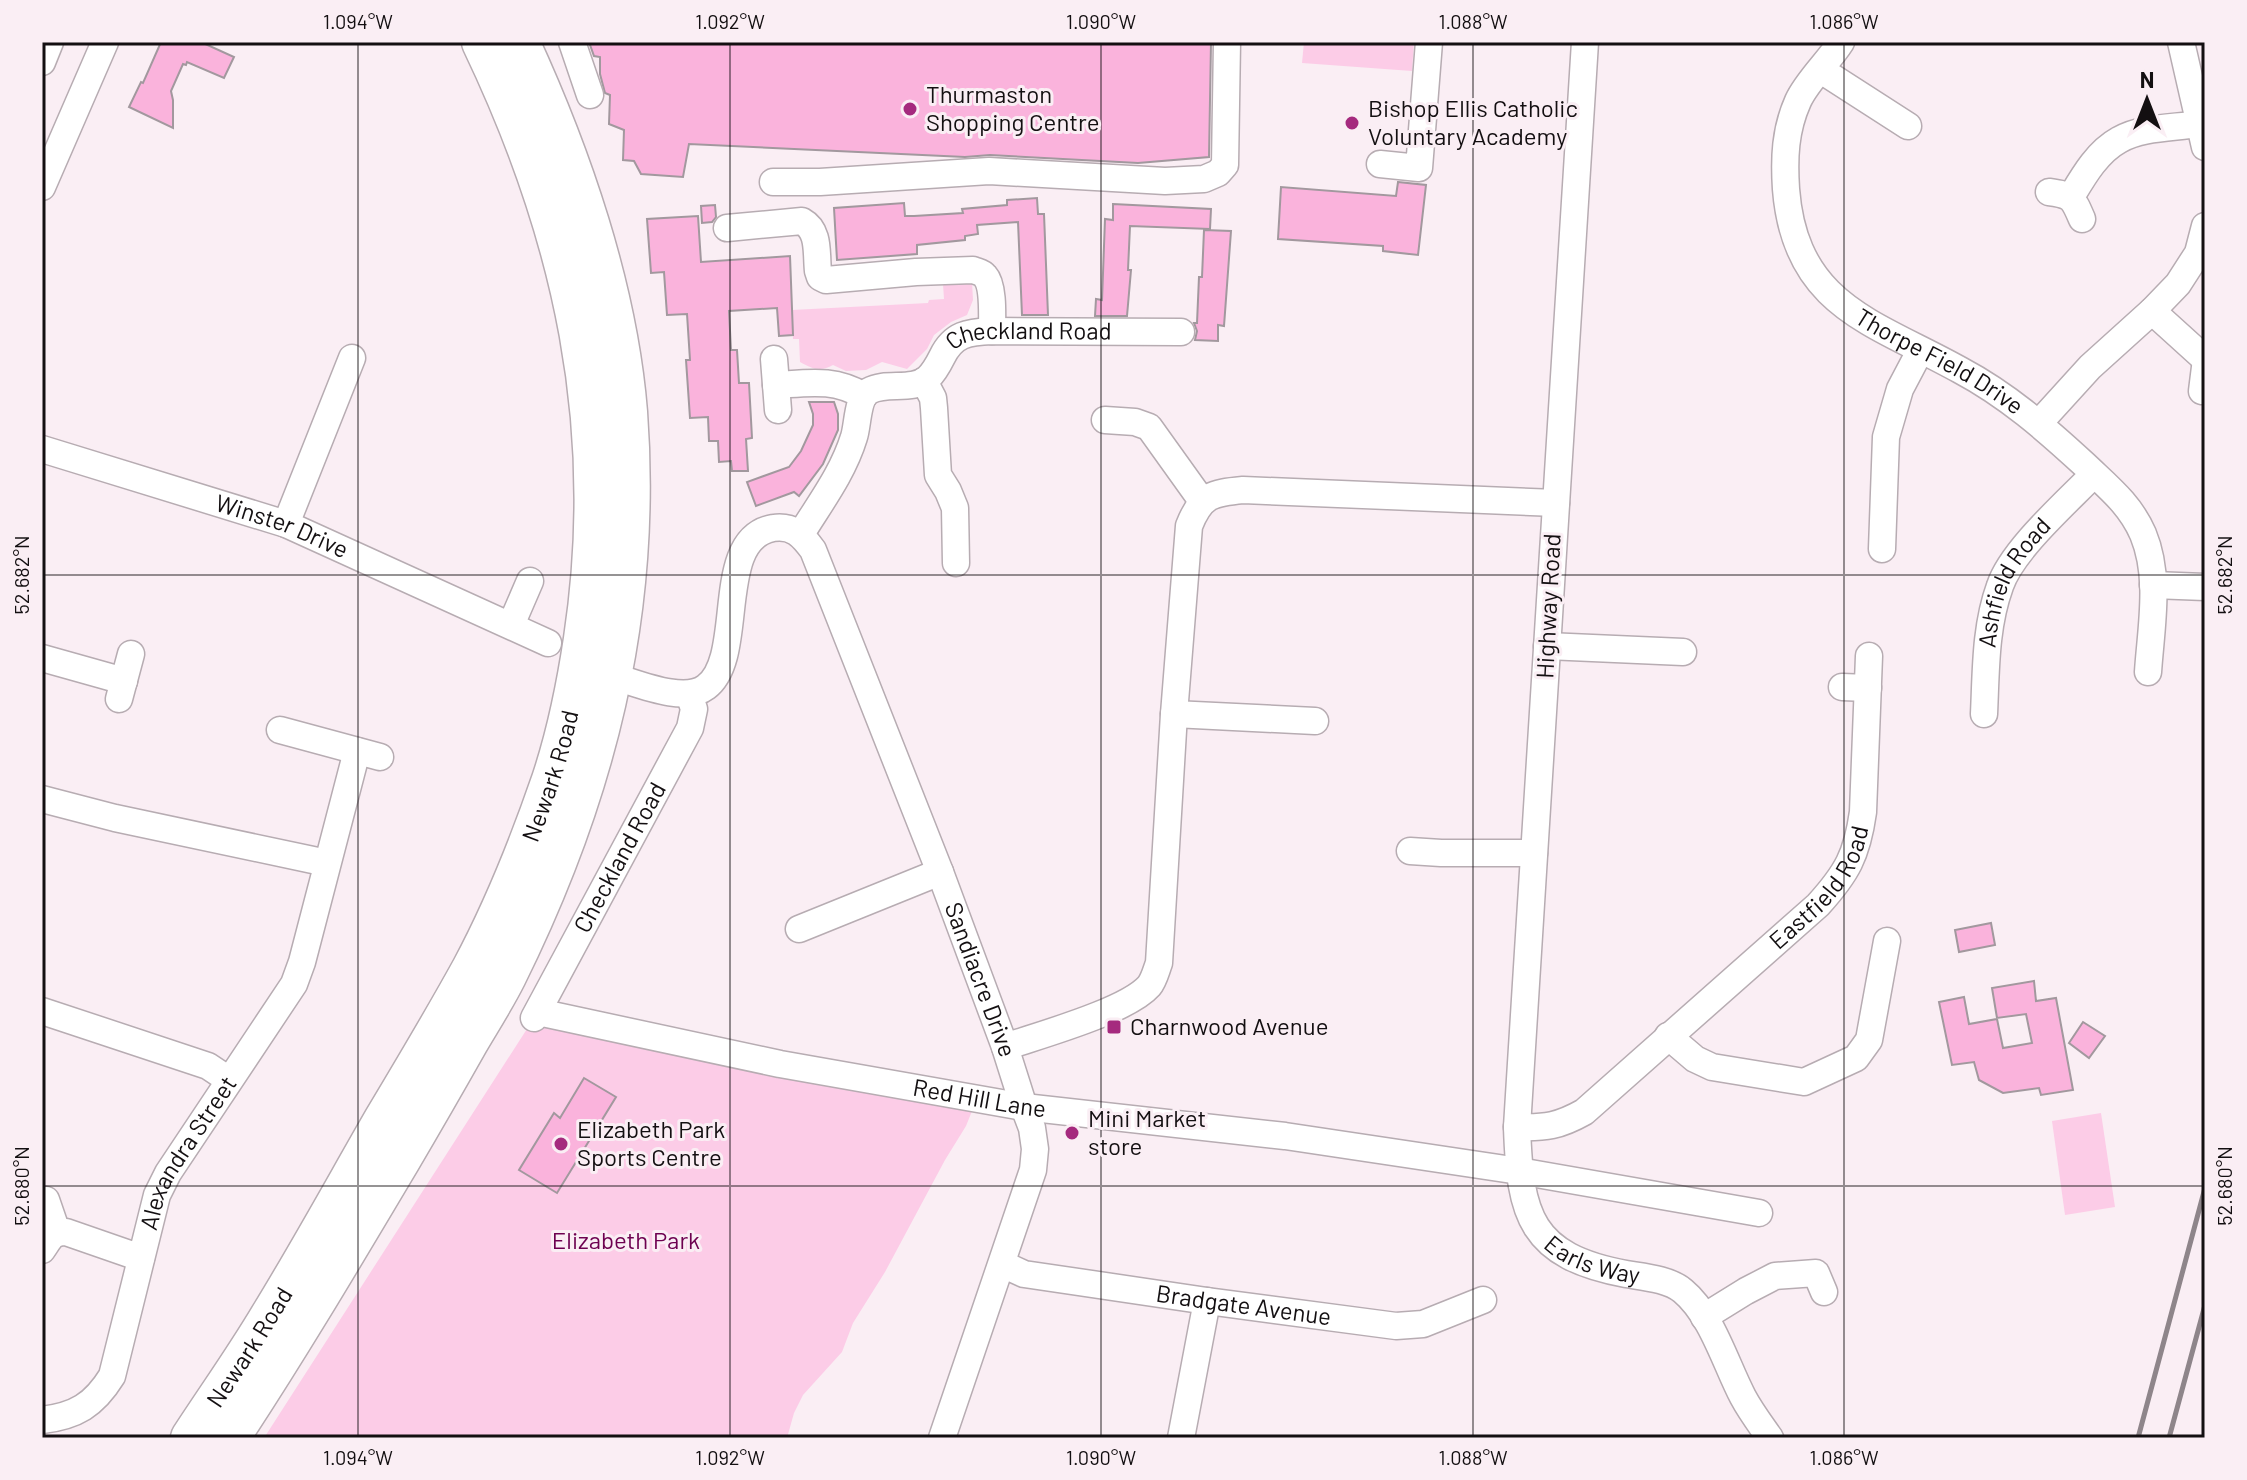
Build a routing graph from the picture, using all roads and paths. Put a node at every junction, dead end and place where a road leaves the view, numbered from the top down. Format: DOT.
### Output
graph roads {
  1 [pos="50,42"];
  2 [pos="105,42"];
  3 [pos="482,42"];
  4 [pos="519,42"];
  5 [pos="572,42"];
  6 [pos="1227,42"];
  7 [pos="1429,42"];
  8 [pos="1585,42"];
  9 [pos="1841,42"];
  10 [pos="2181,42"];
  11 [pos="42,62"];
  12 [pos="1821,70"];
  13 [pos="590,95"];
  14 [pos="1913,129"];
  15 [pos="2202,136"];
  16 [pos="1380,164"];
  17 [pos="773,182"];
  18 [pos="42,187"];
  19 [pos="2067,203"];
  20 [pos="2205,226"];
  21 [pos="727,228"];
  22 [pos="2202,254"];
  23 [pos="2152,311"];
  24 [pos="1165,324"];
  25 [pos="992,331"];
  26 [pos="1920,351"];
  27 [pos="352,358"];
  28 [pos="2205,359"];
  29 [pos="924,381"];
  30 [pos="776,385"];
  31 [pos="864,396"];
  32 [pos="1105,420"];
  33 [pos="2039,423"];
  34 [pos="42,449"];
  35 [pos="2094,474"];
  36 [pos="1202,501"];
  37 [pos="1556,503"];
  38 [pos="286,524"];
  39 [pos="801,534"];
  40 [pos="963,549"];
  41 [pos="1882,549"];
  42 [pos="530,581"];
  43 [pos="2153,585"];
  44 [pos="2205,587"];
  45 [pos="511,625"];
  46 [pos="548,643"];
  47 [pos="1547,646"];
  48 [pos="1683,652"];
  49 [pos="131,654"];
  50 [pos="1869,656"];
  51 [pos="42,658"];
  52 [pos="2148,672"];
  53 [pos="612,676"];
  54 [pos="1842,687"];
  55 [pos="1868,688"];
  56 [pos="689,694"];
  57 [pos="1174,714"];
  58 [pos="1984,714"];
  59 [pos="1315,721"];
  60 [pos="280,730"];
  61 [pos="42,799"];
  62 [pos="1410,851"];
  63 [pos="1534,853"];
  64 [pos="327,863"];
  65 [pos="940,872"];
  66 [pos="799,929"];
  67 [pos="1887,941"];
  68 [pos="42,1011"];
  69 [pos="536,1015"];
  70 [pos="1668,1036"];
  71 [pos="1005,1047"];
  72 [pos="229,1080"];
  73 [pos="1024,1107"];
  74 [pos="1517,1127"];
  75 [pos="1519,1171"];
  76 [pos="46,1200"];
  77 [pos="1759,1213"];
  78 [pos="50,1241"];
  79 [pos="141,1258"];
  80 [pos="1002,1264"];
  81 [pos="1824,1292"];
  82 [pos="1483,1300"];
  83 [pos="1207,1301"];
  84 [pos="1704,1317"];
  85 [pos="42,1420"];
  86 [pos="191,1438"];
  87 [pos="229,1438"];
  88 [pos="942,1438"];
  89 [pos="1181,1438"];
  90 [pos="1770,1438"];
  1 -- 11 [label="street"];
  2 -- 18 [label="street"];
  3 -- 86 [label="highway, Newark Road"];
  4 -- 53 [label="highway, Newark Road"];
  5 -- 13 [label="street"];
  6 -- 17 [label="street"];
  7 -- 16 [label="street"];
  8 -- 37 [label="street, Highway Road"];
  9 -- 12 [label="street, Thorpe Field Drive"];
  10 -- 15 [label="street"];
  12 -- 14 [label="street"];
  12 -- 26 [label="street, Thorpe Field Drive"];
  15 -- 19 [label="street"];
  20 -- 22 [label="street"];
  21 -- 25 [label="street"];
  22 -- 23 [label="street"];
  23 -- 28 [label="street"];
  23 -- 33 [label="street"];
  24 -- 25 [label="street, Checkland Road"];
  25 -- 29 [label="street, Checkland Road"];
  26 -- 33 [label="street, Thorpe Field Drive"];
  26 -- 41 [label="street"];
  27 -- 38 [label="street"];
  29 -- 31 [label="street, Checkland Road"];
  29 -- 40 [label="street, Checkland Road"];
  30 -- 31 [label="street"];
  31 -- 39 [label="street"];
  32 -- 36 [label="street"];
  33 -- 35 [label="street, Thorpe Field Drive"];
  34 -- 38 [label="street, Winster Drive"];
  35 -- 43 [label="street, Thorpe Field Drive"];
  35 -- 58 [label="street, Ashfield Road"];
  36 -- 37 [label="street"];
  36 -- 57 [label="street"];
  37 -- 47 [label="street, Highway Road"];
  38 -- 45 [label="street, Winster Drive"];
  39 -- 56 [label="street"];
  39 -- 65 [label="street, Sandiacre Drive"];
  42 -- 45 [label="street"];
  43 -- 44 [label="street"];
  43 -- 52 [label="street, Thorpe Field Drive"];
  45 -- 46 [label="street, Winster Drive"];
  47 -- 48 [label="street"];
  47 -- 63 [label="street, Highway Road"];
  49 -- 51 [label="street"];
  50 -- 55 [label="street, Eastfield Road"];
  53 -- 56 [label="street"];
  53 -- 87 [label="highway, Newark Road"];
  54 -- 55 [label="street"];
  55 -- 70 [label="street, Eastfield Road"];
  56 -- 69 [label="street, Checkland Road"];
  57 -- 59 [label="street"];
  57 -- 71 [label="street"];
  60 -- 64 [label="street, Alexandra Street"];
  61 -- 64 [label="street"];
  62 -- 63 [label="street"];
  63 -- 74 [label="street, Highway Road"];
  64 -- 72 [label="street, Alexandra Street"];
  65 -- 66 [label="street"];
  65 -- 71 [label="street, Sandiacre Drive"];
  67 -- 70 [label="street"];
  68 -- 72 [label="street"];
  69 -- 73 [label="street, Red Hill Lane"];
  70 -- 74 [label="street, Eastfield Road"];
  71 -- 73 [label="street, Sandiacre Drive"];
  72 -- 79 [label="street, Alexandra Street"];
  73 -- 75 [label="street, Red Hill Lane"];
  73 -- 80 [label="street, Sandiacre Drive"];
  74 -- 75 [label="street, Highway Road"];
  75 -- 77 [label="street, Red Hill Lane"];
  75 -- 84 [label="street, Earls Way"];
  76 -- 78 [label="street"];
  78 -- 79 [label="street"];
  79 -- 85 [label="street, Alexandra Street"];
  80 -- 83 [label="street, Bradgate Avenue"];
  80 -- 88 [label="street, Sandiacre Drive"];
  81 -- 84 [label="street"];
  82 -- 83 [label="street, Bradgate Avenue"];
  83 -- 89 [label="street"];
  84 -- 90 [label="street, Earls Way"];
}
